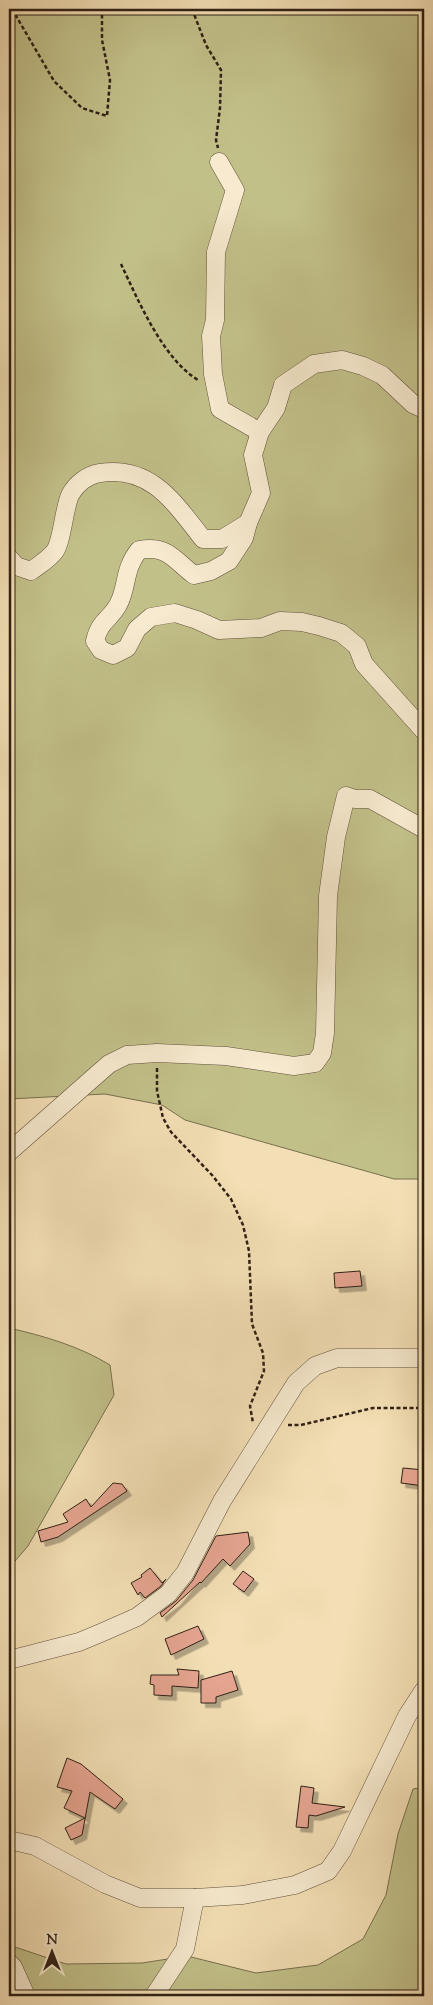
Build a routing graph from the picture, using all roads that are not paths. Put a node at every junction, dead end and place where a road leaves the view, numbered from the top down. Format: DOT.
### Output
graph roads {
  1 [pos="219,162"];
  2 [pos="424,409"];
  3 [pos="260,432"];
  4 [pos="248,523"];
  5 [pos="9,558"];
  6 [pos="424,731"];
  7 [pos="424,829"];
  8 [pos="9,1152"];
  9 [pos="424,1358"];
  10 [pos="9,1660"];
  11 [pos="424,1690"];
  12 [pos="9,1840"];
  13 [pos="195,1898"];
  14 [pos="9,1962"];
  15 [pos="26,1996"];
  16 [pos="154,1996"];
  1 -- 3 [label="street"];
  2 -- 3 [label="street"];
  3 -- 4 [label="street"];
  4 -- 5 [label="street"];
  4 -- 6 [label="street"];
  7 -- 8 [label="street"];
  9 -- 10 [label="street"];
  11 -- 13 [label="street"];
  12 -- 13 [label="street"];
  13 -- 16 [label="street"];
  14 -- 15 [label="street"];
}
